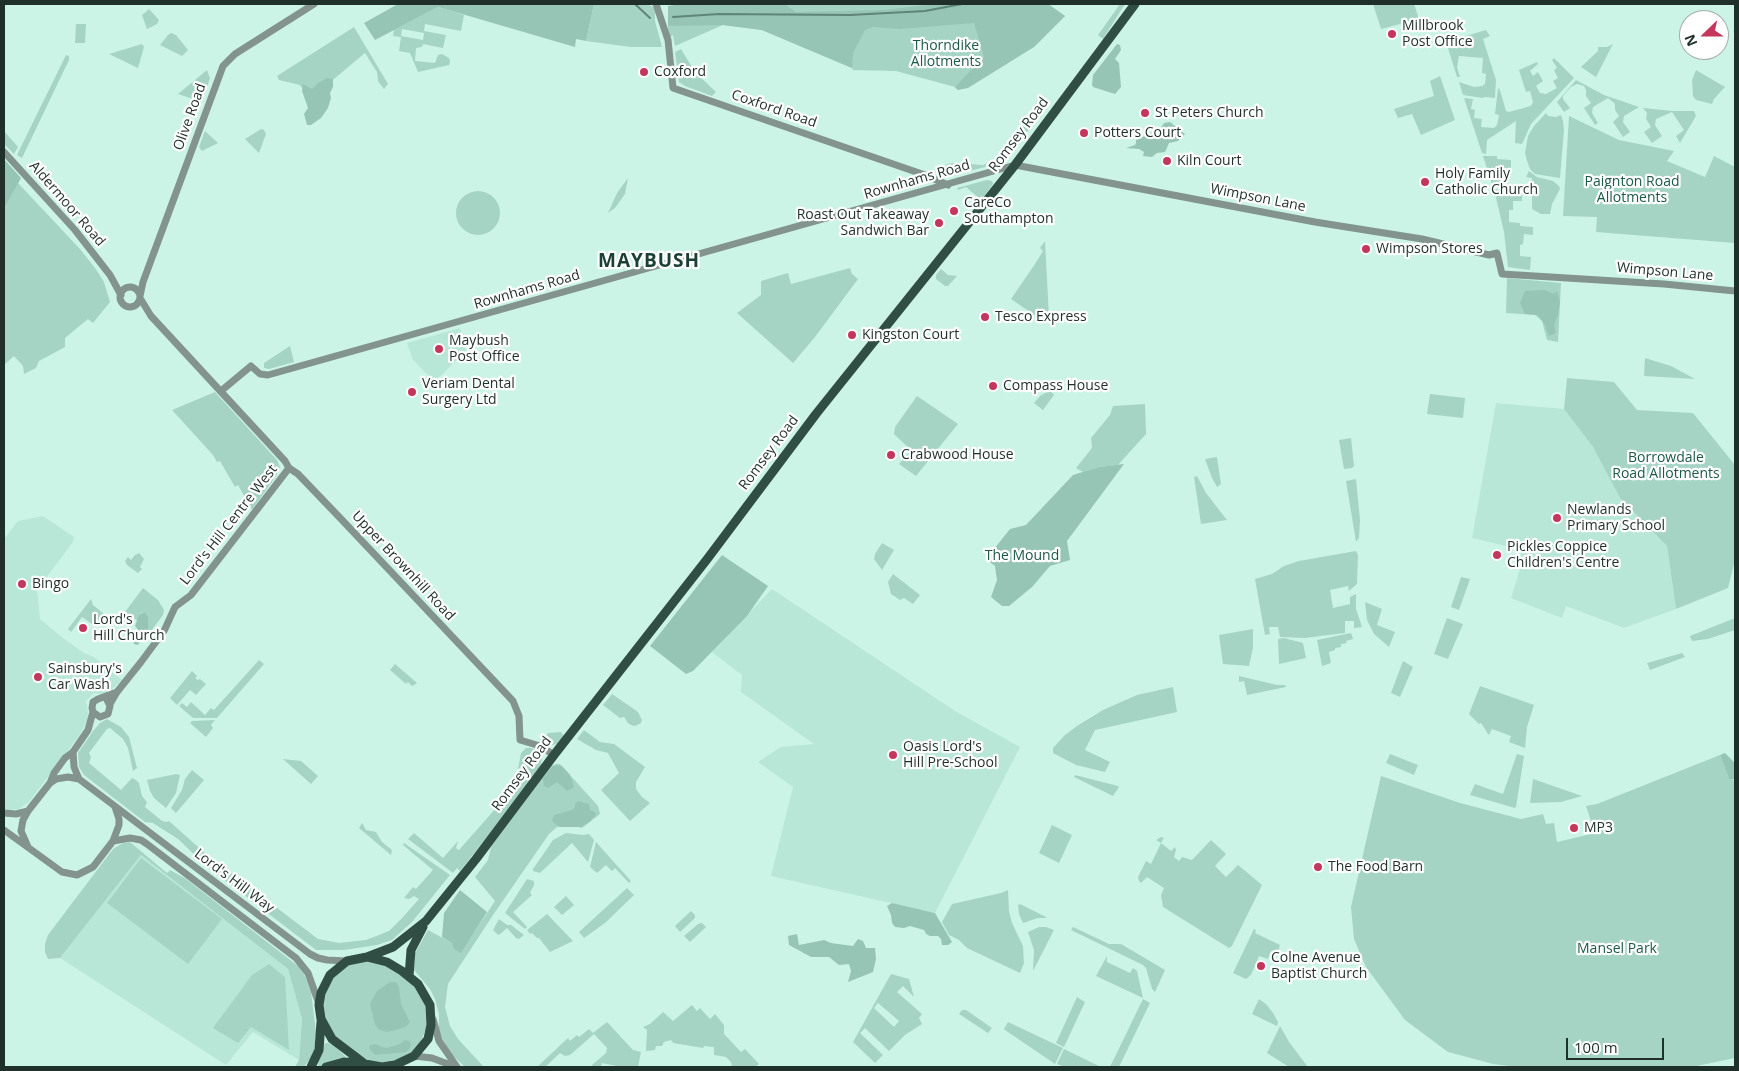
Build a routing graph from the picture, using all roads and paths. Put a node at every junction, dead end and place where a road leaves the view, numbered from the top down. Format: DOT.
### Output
graph roads {
  1 [pos="314,4"];
  2 [pos="656,4"];
  3 [pos="1135,4"];
  4 [pos="4,152"];
  5 [pos="1015,165"];
  6 [pos="948,185"];
  7 [pos="110,275"];
  8 [pos="143,282"];
  9 [pos="130,287"];
  10 [pos="1735,291"];
  11 [pos="121,295"];
  12 [pos="140,297"];
  13 [pos="131,306"];
  14 [pos="151,316"];
  15 [pos="221,391"];
  16 [pos="289,468"];
  17 [pos="117,692"];
  18 [pos="102,698"];
  19 [pos="110,704"];
  20 [pos="93,712"];
  21 [pos="102,717"];
  22 [pos="88,730"];
  23 [pos="73,752"];
  24 [pos="554,755"];
  25 [pos="79,779"];
  26 [pos="50,783"];
  27 [pos="113,805"];
  28 [pos="28,811"];
  29 [pos="4,813"];
  30 [pos="4,830"];
  31 [pos="113,842"];
  32 [pos="28,847"];
  33 [pos="426,921"];
  34 [pos="368,957"];
  35 [pos="347,962"];
  36 [pos="409,976"];
  37 [pos="319,1004"];
  38 [pos="431,1013"];
  39 [pos="321,1020"];
  40 [pos="414,1056"];
  41 [pos="365,1064"];
  42 [pos="311,1067"];
  43 [pos="326,1067"];
  44 [pos="456,1067"];
  1 -- 8 [label="street, Olive Road"];
  2 -- 6 [label="street, Coxford Road"];
  3 -- 5 [label="main road, Romsey Road"];
  4 -- 7 [label="street, Aldermoor Road"];
  5 -- 6 [label="street, Rownhams Road"];
  5 -- 10 [label="street, Wimpson Lane"];
  5 -- 24 [label="main road, Romsey Road"];
  6 -- 15 [label="street, Rownhams Road"];
  7 -- 9 [label="street, Aldermoor Road"];
  7 -- 11 [label="street, Aldermoor Road"];
  8 -- 9 [label="street"];
  8 -- 12 [label="street, Olive Road"];
  9 -- 11 [label="street"];
  9 -- 12 [label="street"];
  11 -- 13 [label="street"];
  12 -- 13 [label="street"];
  12 -- 14 [label="street"];
  13 -- 14 [label="street"];
  14 -- 15 [label="street"];
  15 -- 16 [label="street, Upper Brownhill Road"];
  16 -- 17 [label="street, Lord's Hill Centre West"];
  16 -- 24 [label="street, Upper Brownhill Road"];
  17 -- 18 [label="street, Lord's Hill Centre West"];
  17 -- 19 [label="street, Lord's Hill Centre West"];
  18 -- 19 [label="street"];
  18 -- 20 [label="street"];
  19 -- 21 [label="street"];
  20 -- 21 [label="street"];
  20 -- 22 [label="street"];
  21 -- 22 [label="street"];
  22 -- 23 [label="street"];
  23 -- 25 [label="street"];
  23 -- 26 [label="street"];
  24 -- 33 [label="main road, Romsey Road"];
  25 -- 26 [label="street"];
  25 -- 27 [label="street"];
  26 -- 28 [label="street"];
  27 -- 31 [label="street"];
  27 -- 35 [label="street, Lord's Hill Way"];
  28 -- 29 [label="street"];
  28 -- 32 [label="street"];
  30 -- 32 [label="street"];
  31 -- 32 [label="street"];
  31 -- 37 [label="street, Lord's Hill Way"];
  33 -- 34 [label="main road, Romsey Road"];
  33 -- 36 [label="main road, Romsey Road"];
  34 -- 35 [label="main road"];
  34 -- 36 [label="main road"];
  35 -- 37 [label="main road"];
  36 -- 38 [label="main road"];
  37 -- 39 [label="main road"];
  38 -- 40 [label="main road"];
  38 -- 44 [label="street"];
  39 -- 41 [label="main road"];
  39 -- 42 [label="main road"];
  40 -- 41 [label="main road"];
  40 -- 44 [label="street"];
  41 -- 43 [label="main road"];
}
